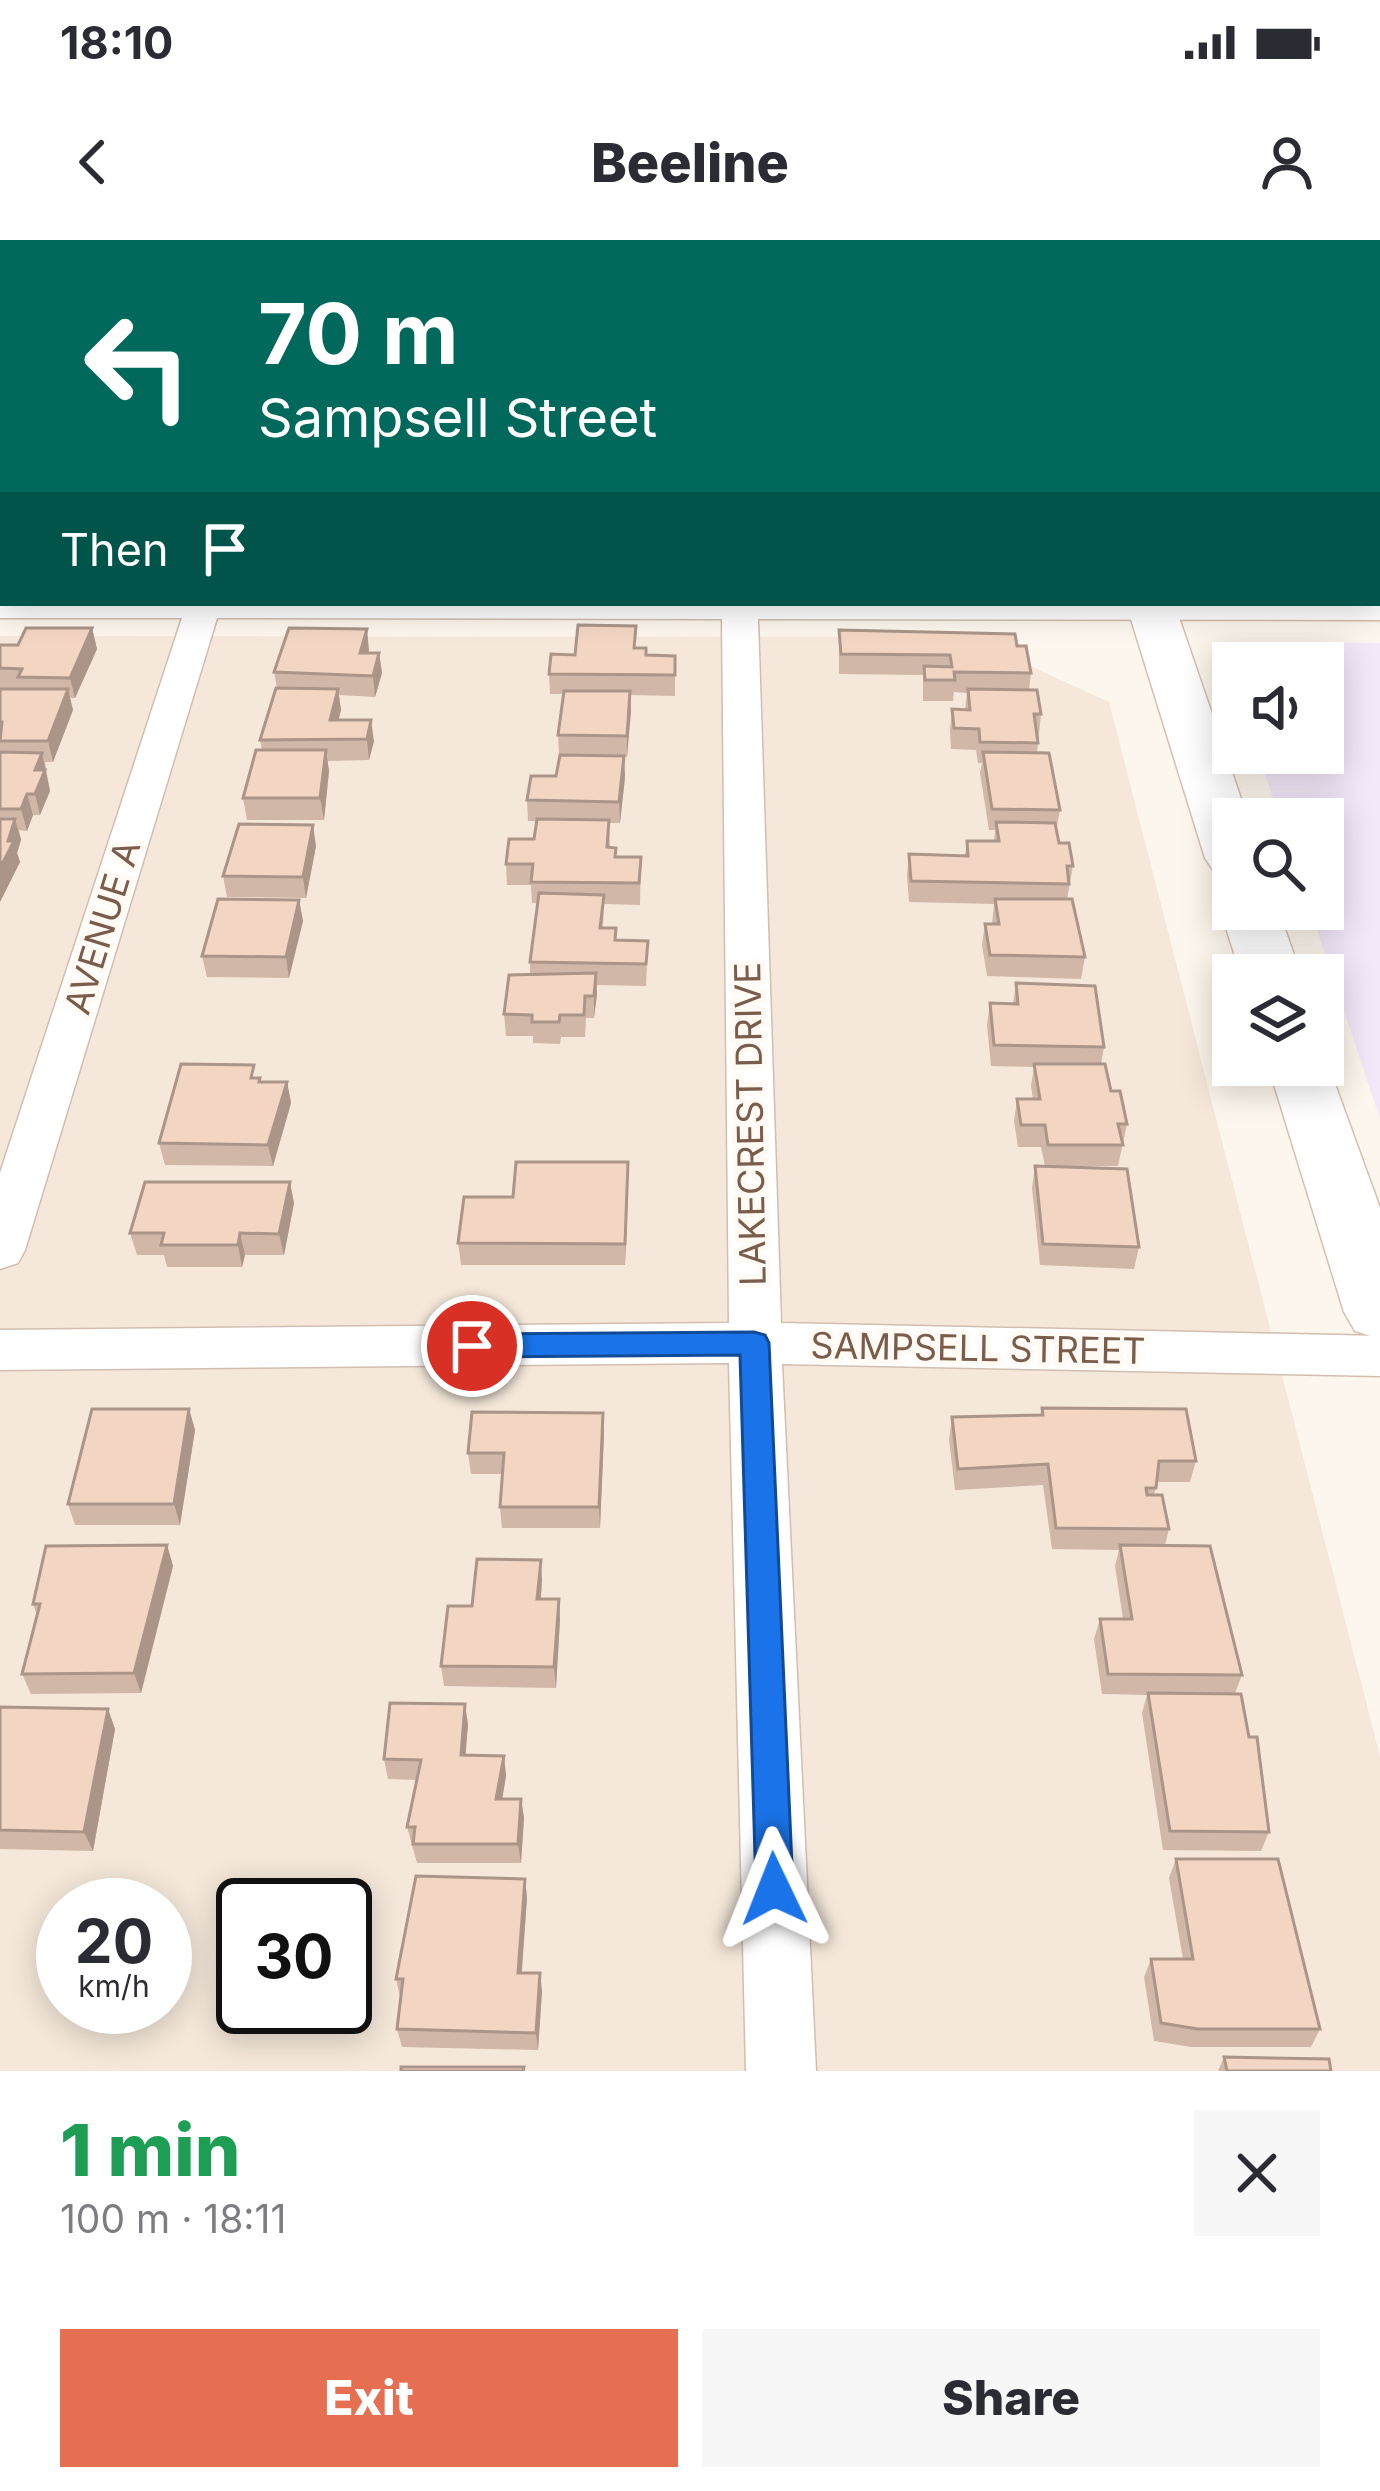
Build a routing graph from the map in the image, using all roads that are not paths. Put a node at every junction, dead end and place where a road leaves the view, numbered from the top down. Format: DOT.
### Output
graph roads {
  1 [pos="102,606"];
  2 [pos="203,606"];
  3 [pos="382,606"];
  4 [pos="830,606"];
  5 [pos="1151,606"];
  6 [pos="0,607"];
  7 [pos="740,608"];
  8 [pos="1380,609"];
  9 [pos="1213,798"];
  10 [pos="1307,1086"];
  11 [pos="0,1250"];
  12 [pos="1380,1312"];
  13 [pos="754,1343"];
  14 [pos="0,1349"];
  15 [pos="1380,1356"];
  16 [pos="781,2071"];
  1 -- 6 [label="street"];
  2 -- 11 [label="street, AVENUE A"];
  3 -- 7 [label="street"];
  4 -- 5 [label="street"];
  4 -- 7 [label="street"];
  5 -- 8 [label="street"];
  5 -- 9 [label="street"];
  7 -- 13 [label="street, LAKECREST DRIVE"];
  10 -- 12 [label="street"];
  13 -- 14 [label="street, SAMPSELL STREET"];
  13 -- 15 [label="street, SAMPSELL STREET"];
  13 -- 16 [label="street, LAKECREST DRIVE"];
}
